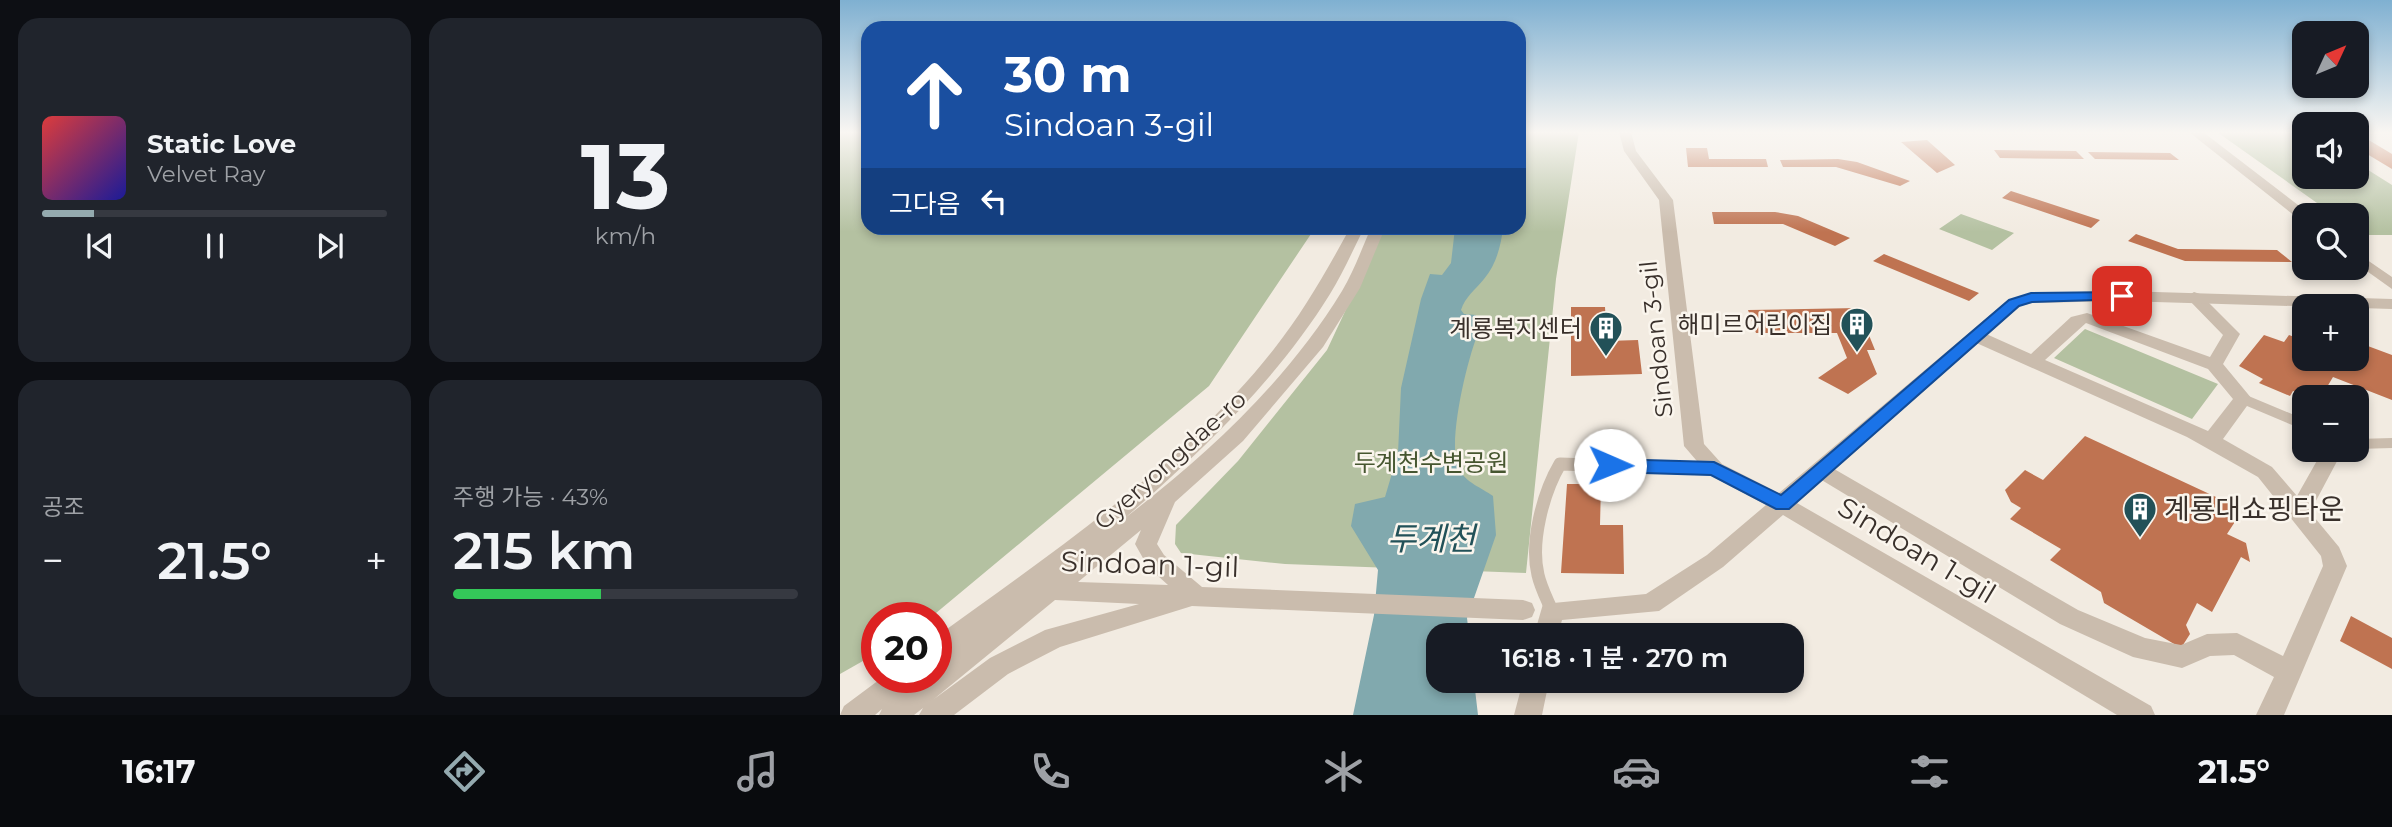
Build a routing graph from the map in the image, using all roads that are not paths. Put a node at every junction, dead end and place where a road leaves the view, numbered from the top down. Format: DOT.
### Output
graph roads {
  1 [pos="1641,165"];
  2 [pos="2238,165"];
  3 [pos="2292,207"];
  4 [pos="1354,235"];
  5 [pos="1375,235"];
  6 [pos="2369,266"];
  7 [pos="2392,284"];
  8 [pos="2194,297"];
  9 [pos="2392,304"];
  10 [pos="1978,337"];
  11 [pos="2034,361"];
  12 [pos="2214,365"];
  13 [pos="2243,399"];
  14 [pos="2292,420"];
  15 [pos="2211,441"];
  16 [pos="2392,443"];
  17 [pos="2369,444"];
  18 [pos="2326,462"];
  19 [pos="1714,469"];
  20 [pos="1822,471"];
  21 [pos="1166,498"];
  22 [pos="1783,504"];
  23 [pos="2298,513"];
  24 [pos="1049,590"];
  25 [pos="1013,593"];
  26 [pos="1195,596"];
  27 [pos="1552,611"];
  28 [pos="1549,623"];
  29 [pos="952,640"];
  30 [pos="2289,672"];
  31 [pos="882,693"];
  32 [pos="1533,693"];
  33 [pos="854,715"];
  34 [pos="893,715"];
  35 [pos="933,715"];
  36 [pos="1528,715"];
  37 [pos="2141,715"];
  38 [pos="2270,715"];
  1 -- 19 [label="street, Sindoan 3-gil"];
  2 -- 3 [label="street"];
  4 -- 25 [label="street, Gyeryongdae-ro"];
  5 -- 21 [label="street, Gyeryongdae-ro"];
  6 -- 7 [label="street"];
  8 -- 9 [label="street"];
  8 -- 10 [label="street"];
  8 -- 12 [label="street"];
  10 -- 11 [label="street"];
  10 -- 20 [label="street"];
  11 -- 12 [label="street"];
  11 -- 15 [label="street"];
  12 -- 13 [label="street"];
  13 -- 14 [label="lane"];
  13 -- 15 [label="street"];
  15 -- 23 [label="street"];
  16 -- 17 [label="lane"];
  18 -- 23 [label="street"];
  19 -- 22 [label="street, Sindoan 3-gil"];
  19 -- 27 [label="lane"];
  20 -- 22 [label="street"];
  20 -- 30 [label="street"];
  21 -- 24 [label="street, Gyeryongdae-ro"];
  21 -- 26 [label="street"];
  22 -- 27 [label="street"];
  22 -- 37 [label="street, Sindoan 1-gil"];
  23 -- 30 [label="street"];
  24 -- 25 [label="street, Sindoan 1-gil"];
  24 -- 26 [label="street, Sindoan 1-gil"];
  24 -- 34 [label="street, Gyeryongdae-ro"];
  25 -- 29 [label="street, Gyeryongdae-ro"];
  26 -- 27 [label="street, Sindoan 1-gil"];
  26 -- 35 [label="street"];
  27 -- 28 [label="street"];
  30 -- 38 [label="street"];
  31 -- 33 [label="street"];
  32 -- 36 [label="street"];
}
